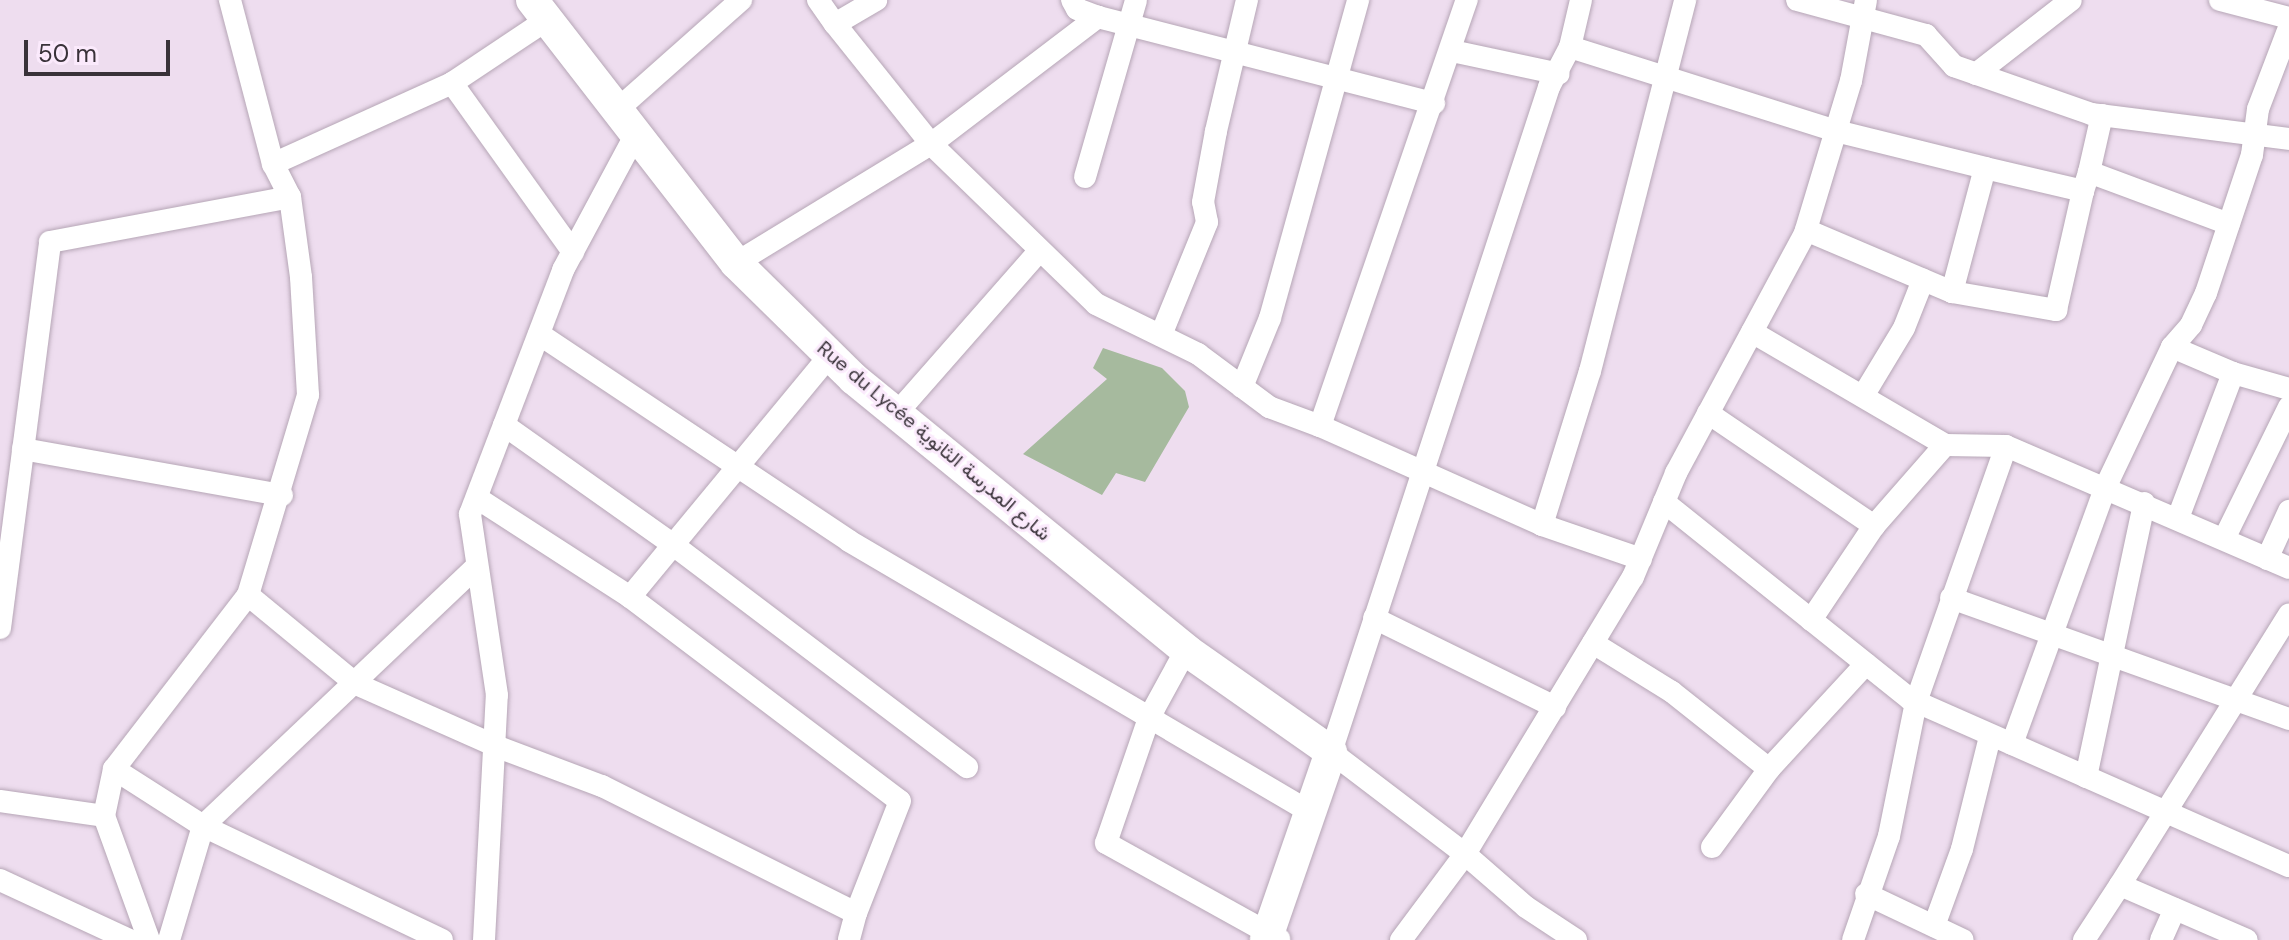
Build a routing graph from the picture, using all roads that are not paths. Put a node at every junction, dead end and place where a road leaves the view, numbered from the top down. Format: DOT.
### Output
graph roads {
  1 [pos="230,0"];
  2 [pos="741,0"];
  3 [pos="818,0"];
  4 [pos="876,0"];
  5 [pos="1072,0"];
  6 [pos="1136,0"];
  7 [pos="1247,0"];
  8 [pos="1358,0"];
  9 [pos="1467,0"];
  10 [pos="1581,0"];
  11 [pos="1685,0"];
  12 [pos="1797,0"];
  13 [pos="2071,0"];
  14 [pos="2220,0"];
  15 [pos="1865,9"];
  16 [pos="538,10"];
  17 [pos="1098,17"];
  18 [pos="2289,18"];
  19 [pos="1129,23"];
  20 [pos="835,24"];
  21 [pos="2289,28"];
  22 [pos="1570,47"];
  23 [pos="1233,50"];
  24 [pos="1452,51"];
  25 [pos="1559,74"];
  26 [pos="1976,74"];
  27 [pos="1667,77"];
  28 [pos="1339,78"];
  29 [pos="452,83"];
  30 [pos="1434,103"];
  31 [pos="2102,115"];
  32 [pos="626,122"];
  33 [pos="1836,131"];
  34 [pos="2254,132"];
  35 [pos="2289,139"];
  36 [pos="931,144"];
  37 [pos="273,164"];
  38 [pos="1985,168"];
  39 [pos="1085,177"];
  40 [pos="2086,181"];
  41 [pos="290,197"];
  42 [pos="2229,224"];
  43 [pos="1806,230"];
  44 [pos="1040,250"];
  45 [pos="573,252"];
  46 [pos="736,263"];
  47 [pos="1923,280"];
  48 [pos="1952,292"];
  49 [pos="1752,332"];
  50 [pos="539,334"];
  51 [pos="1161,335"];
  52 [pos="2172,347"];
  53 [pos="830,355"];
  54 [pos="2233,373"];
  55 [pos="1242,387"];
  56 [pos="2289,389"];
  57 [pos="1863,396"];
  58 [pos="2289,407"];
  59 [pos="1708,413"];
  60 [pos="896,414"];
  61 [pos="504,425"];
  62 [pos="1320,426"];
  63 [pos="1945,445"];
  64 [pos="2006,446"];
  65 [pos="23,449"];
  66 [pos="735,465"];
  67 [pos="1421,474"];
  68 [pos="2106,486"];
  69 [pos="282,495"];
  70 [pos="477,498"];
  71 [pos="1664,502"];
  72 [pos="2144,503"];
  73 [pos="2289,511"];
  74 [pos="2178,518"];
  75 [pos="1542,525"];
  76 [pos="1874,526"];
  77 [pos="2224,539"];
  78 [pos="672,544"];
  79 [pos="1641,559"];
  80 [pos="2267,559"];
  81 [pos="476,567"];
  82 [pos="2289,568"];
  83 [pos="248,595"];
  84 [pos="630,597"];
  85 [pos="1951,598"];
  86 [pos="2289,615"];
  87 [pos="1374,618"];
  88 [pos="1811,620"];
  89 [pos="0,628"];
  90 [pos="2051,638"];
  91 [pos="1593,643"];
  92 [pos="1186,650"];
  93 [pos="2112,657"];
  94 [pos="1866,664"];
  95 [pos="356,684"];
  96 [pos="2237,697"];
  97 [pos="1916,702"];
  98 [pos="1555,707"];
  99 [pos="1149,718"];
  100 [pos="2289,719"];
  101 [pos="1990,737"];
  102 [pos="2012,744"];
  103 [pos="498,747"];
  104 [pos="1331,752"];
  105 [pos="967,767"];
  106 [pos="114,769"];
  107 [pos="1769,769"];
  108 [pos="2086,777"];
  109 [pos="0,801"];
  110 [pos="1310,812"];
  111 [pos="2165,812"];
  112 [pos="104,816"];
  113 [pos="203,826"];
  114 [pos="1712,847"];
  115 [pos="1465,854"];
  116 [pos="2289,866"];
  117 [pos="0,880"];
  118 [pos="2120,885"];
  119 [pos="1866,894"];
  120 [pos="2175,909"];
  121 [pos="856,913"];
  122 [pos="1934,926"];
  123 [pos="481,936"];
  124 [pos="1272,938"];
  125 [pos="129,940"];
  126 [pos="149,940"];
  127 [pos="169,940"];
  128 [pos="442,940"];
  129 [pos="849,940"];
  130 [pos="1401,940"];
  131 [pos="1576,940"];
  132 [pos="1853,940"];
  133 [pos="1963,940"];
  134 [pos="2084,940"];
  135 [pos="2161,940"];
  136 [pos="2247,940"];
  1 -- 37 [label="street"];
  2 -- 32 [label="street"];
  3 -- 20 [label="street"];
  4 -- 20 [label="street"];
  5 -- 17 [label="street"];
  6 -- 19 [label="street"];
  7 -- 23 [label="street"];
  8 -- 28 [label="street"];
  9 -- 24 [label="street"];
  10 -- 22 [label="street"];
  11 -- 27 [label="street"];
  12 -- 15 [label="street"];
  13 -- 26 [label="street"];
  14 -- 18 [label="street"];
  15 -- 26 [label="street"];
  15 -- 33 [label="street"];
  16 -- 29 [label="street"];
  16 -- 32 [label="street, Rue du Lycée شارع المدرسة الثانوية"];
  17 -- 19 [label="street"];
  17 -- 36 [label="street"];
  19 -- 23 [label="street"];
  19 -- 39 [label="street"];
  20 -- 36 [label="street"];
  21 -- 34 [label="street"];
  22 -- 25 [label="street"];
  22 -- 27 [label="street"];
  23 -- 28 [label="street"];
  23 -- 51 [label="street"];
  24 -- 25 [label="street"];
  24 -- 30 [label="street"];
  25 -- 67 [label="street"];
  26 -- 31 [label="street"];
  27 -- 33 [label="street"];
  27 -- 75 [label="street"];
  28 -- 30 [label="street"];
  28 -- 55 [label="street"];
  29 -- 37 [label="street"];
  29 -- 45 [label="street"];
  30 -- 62 [label="street"];
  31 -- 34 [label="street"];
  31 -- 40 [label="street"];
  32 -- 45 [label="street"];
  32 -- 46 [label="street, Rue du Lycée شارع المدرسة الثانوية"];
  33 -- 38 [label="street"];
  33 -- 43 [label="street"];
  34 -- 35 [label="street"];
  34 -- 42 [label="street"];
  36 -- 44 [label="street"];
  36 -- 46 [label="street"];
  37 -- 41 [label="street"];
  38 -- 40 [label="street"];
  38 -- 48 [label="street"];
  40 -- 42 [label="street"];
  40 -- 48 [label="street"];
  41 -- 65 [label="street"];
  41 -- 69 [label="street"];
  42 -- 52 [label="street"];
  43 -- 47 [label="street"];
  43 -- 49 [label="street"];
  44 -- 51 [label="street"];
  44 -- 60 [label="street"];
  45 -- 50 [label="street"];
  46 -- 53 [label="street, Rue du Lycée شارع المدرسة الثانوية"];
  47 -- 48 [label="street"];
  47 -- 57 [label="street"];
  49 -- 57 [label="street"];
  49 -- 59 [label="street"];
  50 -- 61 [label="street"];
  50 -- 66 [label="street"];
  51 -- 55 [label="street"];
  52 -- 54 [label="street"];
  52 -- 68 [label="street"];
  53 -- 60 [label="street, Rue du Lycée شارع المدرسة الثانوية"];
  53 -- 66 [label="street"];
  54 -- 56 [label="street"];
  54 -- 74 [label="street"];
  55 -- 62 [label="street"];
  57 -- 63 [label="street"];
  58 -- 77 [label="street"];
  59 -- 71 [label="street"];
  59 -- 76 [label="street"];
  60 -- 92 [label="street, Rue du Lycée شارع المدرسة الثانوية"];
  61 -- 70 [label="street"];
  61 -- 78 [label="street"];
  62 -- 67 [label="street"];
  63 -- 64 [label="street"];
  63 -- 76 [label="street"];
  64 -- 68 [label="street"];
  64 -- 85 [label="street"];
  65 -- 69 [label="street"];
  65 -- 89 [label="street"];
  66 -- 78 [label="street"];
  66 -- 99 [label="street"];
  67 -- 75 [label="street"];
  67 -- 87 [label="street"];
  68 -- 72 [label="street"];
  68 -- 90 [label="street"];
  69 -- 83 [label="street"];
  70 -- 81 [label="street"];
  70 -- 84 [label="street"];
  71 -- 79 [label="street"];
  71 -- 88 [label="street"];
  72 -- 74 [label="street"];
  72 -- 93 [label="street"];
  73 -- 80 [label="street"];
  74 -- 77 [label="street"];
  75 -- 79 [label="street"];
  76 -- 88 [label="street"];
  77 -- 80 [label="street"];
  78 -- 84 [label="street"];
  78 -- 105 [label="street"];
  79 -- 91 [label="street"];
  80 -- 82 [label="street"];
  81 -- 95 [label="street"];
  81 -- 103 [label="street"];
  83 -- 95 [label="street"];
  83 -- 106 [label="street"];
  84 -- 121 [label="street"];
  85 -- 90 [label="street"];
  85 -- 97 [label="street"];
  86 -- 96 [label="street"];
  87 -- 98 [label="street"];
  87 -- 104 [label="street"];
  88 -- 94 [label="street"];
  90 -- 93 [label="street"];
  90 -- 102 [label="street"];
  91 -- 98 [label="street"];
  91 -- 107 [label="street"];
  92 -- 99 [label="street"];
  92 -- 104 [label="street, Rue du Lycée شارع المدرسة الثانوية"];
  93 -- 96 [label="street"];
  93 -- 108 [label="street"];
  94 -- 97 [label="street"];
  94 -- 107 [label="street"];
  95 -- 103 [label="street"];
  95 -- 113 [label="street"];
  96 -- 100 [label="street"];
  96 -- 111 [label="street"];
  97 -- 101 [label="street"];
  97 -- 119 [label="street"];
  98 -- 115 [label="street"];
  99 -- 110 [label="street"];
  99 -- 124 [label="street"];
  101 -- 102 [label="street"];
  101 -- 122 [label="street"];
  102 -- 108 [label="street"];
  103 -- 121 [label="street"];
  103 -- 123 [label="street"];
  104 -- 110 [label="street"];
  104 -- 115 [label="street, Rue du Lycée شارع المدرسة الثانوية"];
  106 -- 112 [label="street"];
  106 -- 113 [label="street"];
  107 -- 114 [label="street"];
  108 -- 111 [label="street"];
  109 -- 112 [label="street"];
  110 -- 124 [label="street"];
  111 -- 116 [label="street"];
  111 -- 118 [label="street"];
  112 -- 126 [label="street"];
  113 -- 127 [label="street"];
  113 -- 128 [label="street"];
  115 -- 130 [label="street"];
  115 -- 131 [label="street, Rue du Lycée شارع المدرسة الثانوية"];
  117 -- 125 [label="street"];
  118 -- 120 [label="street"];
  118 -- 134 [label="street"];
  119 -- 122 [label="street"];
  119 -- 132 [label="street"];
  120 -- 135 [label="street"];
  120 -- 136 [label="street"];
  121 -- 129 [label="street"];
  122 -- 133 [label="street"];
}
